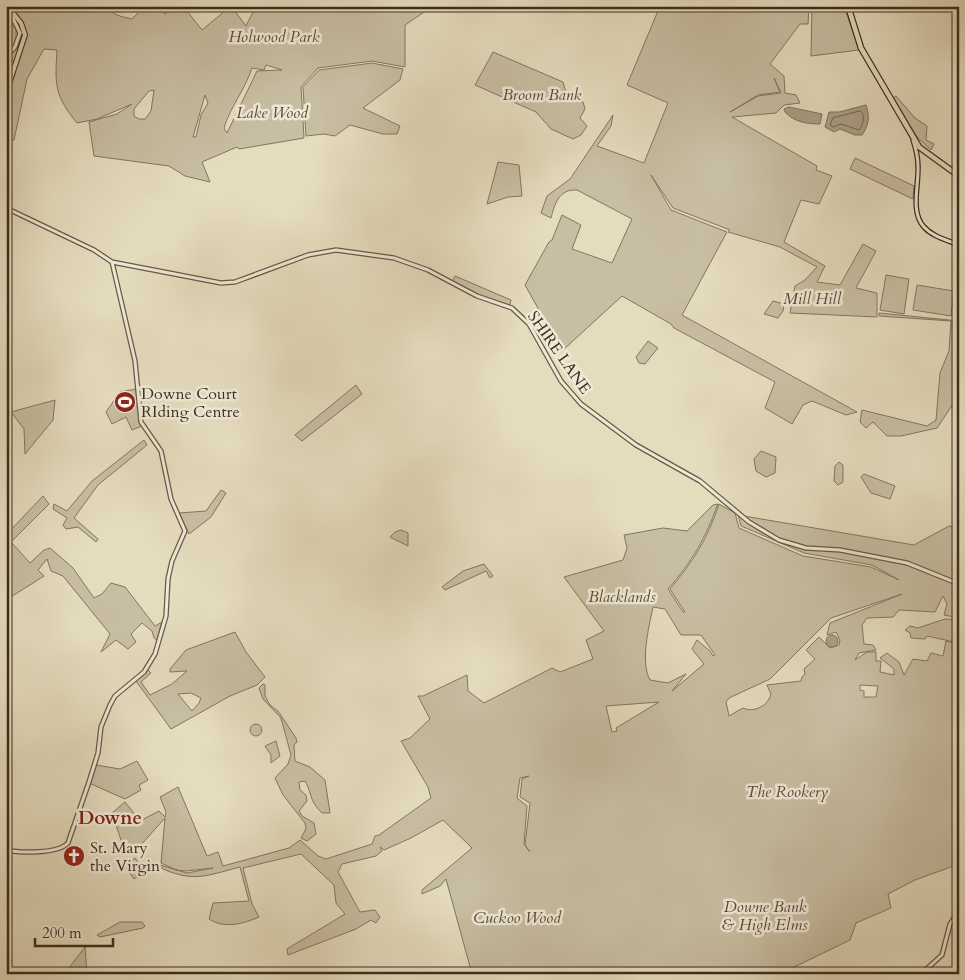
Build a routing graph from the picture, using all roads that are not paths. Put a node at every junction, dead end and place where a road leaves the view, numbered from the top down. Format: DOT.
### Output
graph roads {
  1 [pos="848,6"];
  2 [pos="8,7"];
  3 [pos="6,57"];
  4 [pos="6,93"];
  5 [pos="912,135"];
  6 [pos="918,144"];
  7 [pos="917,154"];
  8 [pos="959,176"];
  9 [pos="6,208"];
  10 [pos="959,245"];
  11 [pos="112,262"];
  12 [pos="959,584"];
  13 [pos="6,850"];
  14 [pos="959,911"];
  15 [pos="921,974"];
  1 -- 5 [label="highway"];
  2 -- 3 [label="street"];
  2 -- 4 [label="main road"];
  5 -- 6 [label="highway"];
  5 -- 7 [label="street"];
  6 -- 7 [label="street"];
  6 -- 8 [label="highway"];
  7 -- 10 [label="street"];
  9 -- 11 [label="street"];
  11 -- 12 [label="street, SHIRE LANE"];
  11 -- 13 [label="street"];
  14 -- 15 [label="street"];
}
